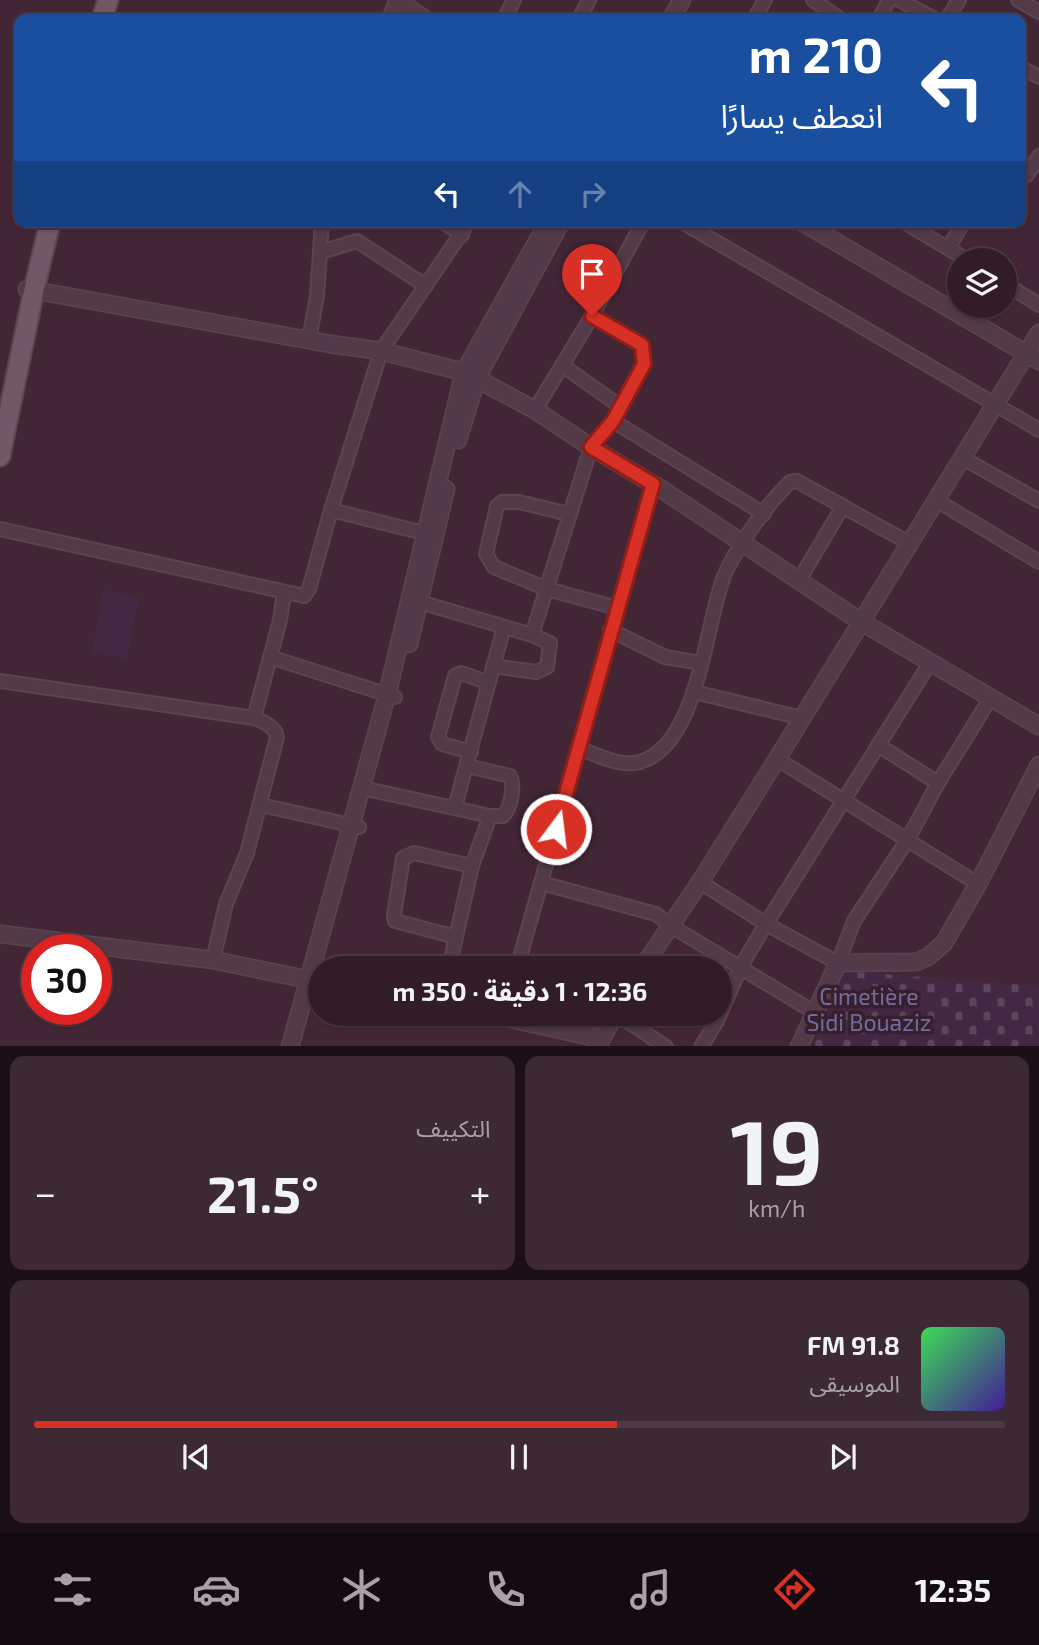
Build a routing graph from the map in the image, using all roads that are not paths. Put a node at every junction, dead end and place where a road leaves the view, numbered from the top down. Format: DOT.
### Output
graph roads {
  1 [pos="397,0"];
  2 [pos="813,0"];
  3 [pos="899,0"];
  4 [pos="1018,0"];
  5 [pos="1039,12"];
  6 [pos="418,14"];
  7 [pos="833,14"];
  8 [pos="926,14"];
  9 [pos="1039,156"];
  10 [pos="1029,176"];
  11 [pos="42,228"];
  12 [pos="48,228"];
  13 [pos="323,228"];
  14 [pos="452,228"];
  15 [pos="466,228"];
  16 [pos="545,228"];
  17 [pos="557,228"];
  18 [pos="640,228"];
  19 [pos="692,228"];
  20 [pos="823,228"];
  21 [pos="914,228"];
  22 [pos="960,228"];
  23 [pos="462,235"];
  24 [pos="948,248"];
  25 [pos="321,252"];
  26 [pos="426,286"];
  27 [pos="30,290"];
  28 [pos="1017,291"];
  29 [pos="1039,305"];
  30 [pos="592,316"];
  31 [pos="1039,333"];
  32 [pos="309,340"];
  33 [pos="382,351"];
  34 [pos="1033,357"];
  35 [pos="562,365"];
  36 [pos="470,375"];
  37 [pos="996,404"];
  38 [pos="621,407"];
  39 [pos="535,410"];
  40 [pos="0,417"];
  41 [pos="613,421"];
  42 [pos="1039,429"];
  43 [pos="591,447"];
  44 [pos="0,456"];
  45 [pos="961,457"];
  46 [pos="653,484"];
  47 [pos="936,500"];
  48 [pos="1039,501"];
  49 [pos="843,506"];
  50 [pos="331,510"];
  51 [pos="569,514"];
  52 [pos="764,514"];
  53 [pos="0,529"];
  54 [pos="430,534"];
  55 [pos="909,543"];
  56 [pos="742,544"];
  57 [pos="1039,560"];
  58 [pos="798,582"];
  59 [pos="547,589"];
  60 [pos="284,593"];
  61 [pos="415,600"];
  62 [pos="617,608"];
  63 [pos="860,621"];
  64 [pos="504,627"];
  65 [pos="610,630"];
  66 [pos="532,635"];
  67 [pos="270,657"];
  68 [pos="701,663"];
  69 [pos="930,663"];
  70 [pos="493,666"];
  71 [pos="0,681"];
  72 [pos="487,682"];
  73 [pos="694,692"];
  74 [pos="391,696"];
  75 [pos="990,699"];
  76 [pos="254,718"];
  77 [pos="802,718"];
  78 [pos="1039,726"];
  79 [pos="878,745"];
  80 [pos="578,748"];
  81 [pos="471,752"];
  82 [pos="777,759"];
  83 [pos="1039,765"];
  84 [pos="467,766"];
  85 [pos="938,783"];
  86 [pos="365,789"];
  87 [pos="845,799"];
  88 [pos="261,804"];
  89 [pos="455,807"];
  90 [pos="490,816"];
  91 [pos="355,827"];
  92 [pos="908,839"];
  93 [pos="472,866"];
  94 [pos="700,882"];
  95 [pos="541,883"];
  96 [pos="978,884"];
  97 [pos="766,924"];
  98 [pos="671,926"];
  99 [pos="0,934"];
  100 [pos="456,937"];
  101 [pos="323,956"];
  102 [pos="452,956"];
  103 [pos="520,956"];
  104 [pos="650,956"];
  105 [pos="213,960"];
  106 [pos="838,962"];
  107 [pos="741,966"];
  108 [pos="308,975"];
  109 [pos="732,982"];
  110 [pos="308,1002"];
  111 [pos="308,1012"];
  112 [pos="814,1012"];
  113 [pos="541,1026"];
  114 [pos="608,1026"];
  115 [pos="635,1026"];
  116 [pos="709,1026"];
  117 [pos="599,1043"];
  118 [pos="290,1046"];
  119 [pos="298,1046"];
  120 [pos="666,1046"];
  121 [pos="701,1046"];
  122 [pos="799,1046"];
  1 -- 6 [label="street"];
  2 -- 7 [label="street"];
  3 -- 8 [label="street"];
  4 -- 5 [label="street"];
  9 -- 10 [label="street"];
  11 -- 27 [label="main road"];
  12 -- 27 [label="main road"];
  13 -- 25 [label="street"];
  14 -- 23 [label="street"];
  15 -- 23 [label="street"];
  16 -- 36 [label="street"];
  17 -- 36 [label="street"];
  18 -- 30 [label="street"];
  19 -- 37 [label="street"];
  20 -- 34 [label="street"];
  21 -- 24 [label="street"];
  22 -- 24 [label="street"];
  23 -- 26 [label="street"];
  25 -- 26 [label="street"];
  25 -- 32 [label="street"];
  26 -- 33 [label="street"];
  27 -- 32 [label="street"];
  27 -- 40 [label="main road"];
  27 -- 44 [label="main road"];
  28 -- 29 [label="street"];
  30 -- 35 [label="street"];
  30 -- 38 [label="street"];
  31 -- 34 [label="street"];
  32 -- 33 [label="street"];
  33 -- 36 [label="street"];
  33 -- 50 [label="street"];
  34 -- 37 [label="street"];
  35 -- 38 [label="street"];
  35 -- 39 [label="street"];
  36 -- 39 [label="street"];
  36 -- 54 [label="street"];
  37 -- 42 [label="street"];
  37 -- 45 [label="street"];
  38 -- 41 [label="street"];
  39 -- 43 [label="street"];
  41 -- 43 [label="street"];
  41 -- 52 [label="street"];
  43 -- 46 [label="street"];
  43 -- 51 [label="street"];
  45 -- 47 [label="street"];
  45 -- 48 [label="street"];
  46 -- 56 [label="street"];
  46 -- 62 [label="street"];
  47 -- 55 [label="street"];
  47 -- 57 [label="street"];
  49 -- 52 [label="street"];
  49 -- 55 [label="street"];
  49 -- 58 [label="street"];
  50 -- 54 [label="street"];
  50 -- 60 [label="street"];
  51 -- 59 [label="street"];
  51 -- 59 [label="street"];
  52 -- 56 [label="street"];
  53 -- 60 [label="street"];
  54 -- 61 [label="street"];
  55 -- 63 [label="street"];
  56 -- 58 [label="street"];
  56 -- 68 [label="street"];
  58 -- 63 [label="street"];
  59 -- 62 [label="street"];
  59 -- 66 [label="street"];
  60 -- 67 [label="street"];
  61 -- 64 [label="street"];
  61 -- 74 [label="street"];
  62 -- 65 [label="street"];
  63 -- 69 [label="street"];
  63 -- 77 [label="street"];
  64 -- 66 [label="street"];
  64 -- 70 [label="street"];
  65 -- 68 [label="street"];
  65 -- 80 [label="street"];
  66 -- 70 [label="street"];
  67 -- 74 [label="street"];
  67 -- 76 [label="street"];
  68 -- 73 [label="street"];
  69 -- 75 [label="street"];
  69 -- 79 [label="street"];
  70 -- 72 [label="street"];
  71 -- 76 [label="street"];
  72 -- 81 [label="street"];
  72 -- 81 [label="street"];
  73 -- 77 [label="street"];
  73 -- 80 [label="street"];
  74 -- 86 [label="street"];
  75 -- 78 [label="street"];
  75 -- 85 [label="street"];
  76 -- 88 [label="street"];
  77 -- 82 [label="street"];
  79 -- 85 [label="street"];
  79 -- 87 [label="street"];
  80 -- 95 [label="street"];
  81 -- 84 [label="street"];
  82 -- 87 [label="street"];
  82 -- 94 [label="street"];
  83 -- 96 [label="street"];
  84 -- 89 [label="street"];
  84 -- 90 [label="street"];
  85 -- 92 [label="street"];
  86 -- 89 [label="street"];
  86 -- 91 [label="street"];
  87 -- 92 [label="street"];
  87 -- 97 [label="street"];
  88 -- 91 [label="street"];
  88 -- 105 [label="street"];
  89 -- 90 [label="street"];
  90 -- 93 [label="street"];
  91 -- 101 [label="street"];
  92 -- 96 [label="street"];
  92 -- 106 [label="street"];
  93 -- 100 [label="street"];
  93 -- 100 [label="street"];
  94 -- 97 [label="street"];
  94 -- 98 [label="street"];
  95 -- 98 [label="street"];
  95 -- 103 [label="street"];
  96 -- 106 [label="street"];
  97 -- 106 [label="street"];
  97 -- 107 [label="street"];
  98 -- 104 [label="street"];
  98 -- 107 [label="street"];
  99 -- 105 [label="street"];
  100 -- 102 [label="street"];
  105 -- 108 [label="street"];
  106 -- 112 [label="street"];
  107 -- 109 [label="street"];
  107 -- 112 [label="street"];
  110 -- 118 [label="street"];
  111 -- 119 [label="street"];
  112 -- 122 [label="street"];
  113 -- 117 [label="street"];
  114 -- 117 [label="street"];
  115 -- 120 [label="street"];
  116 -- 121 [label="street"];
}
